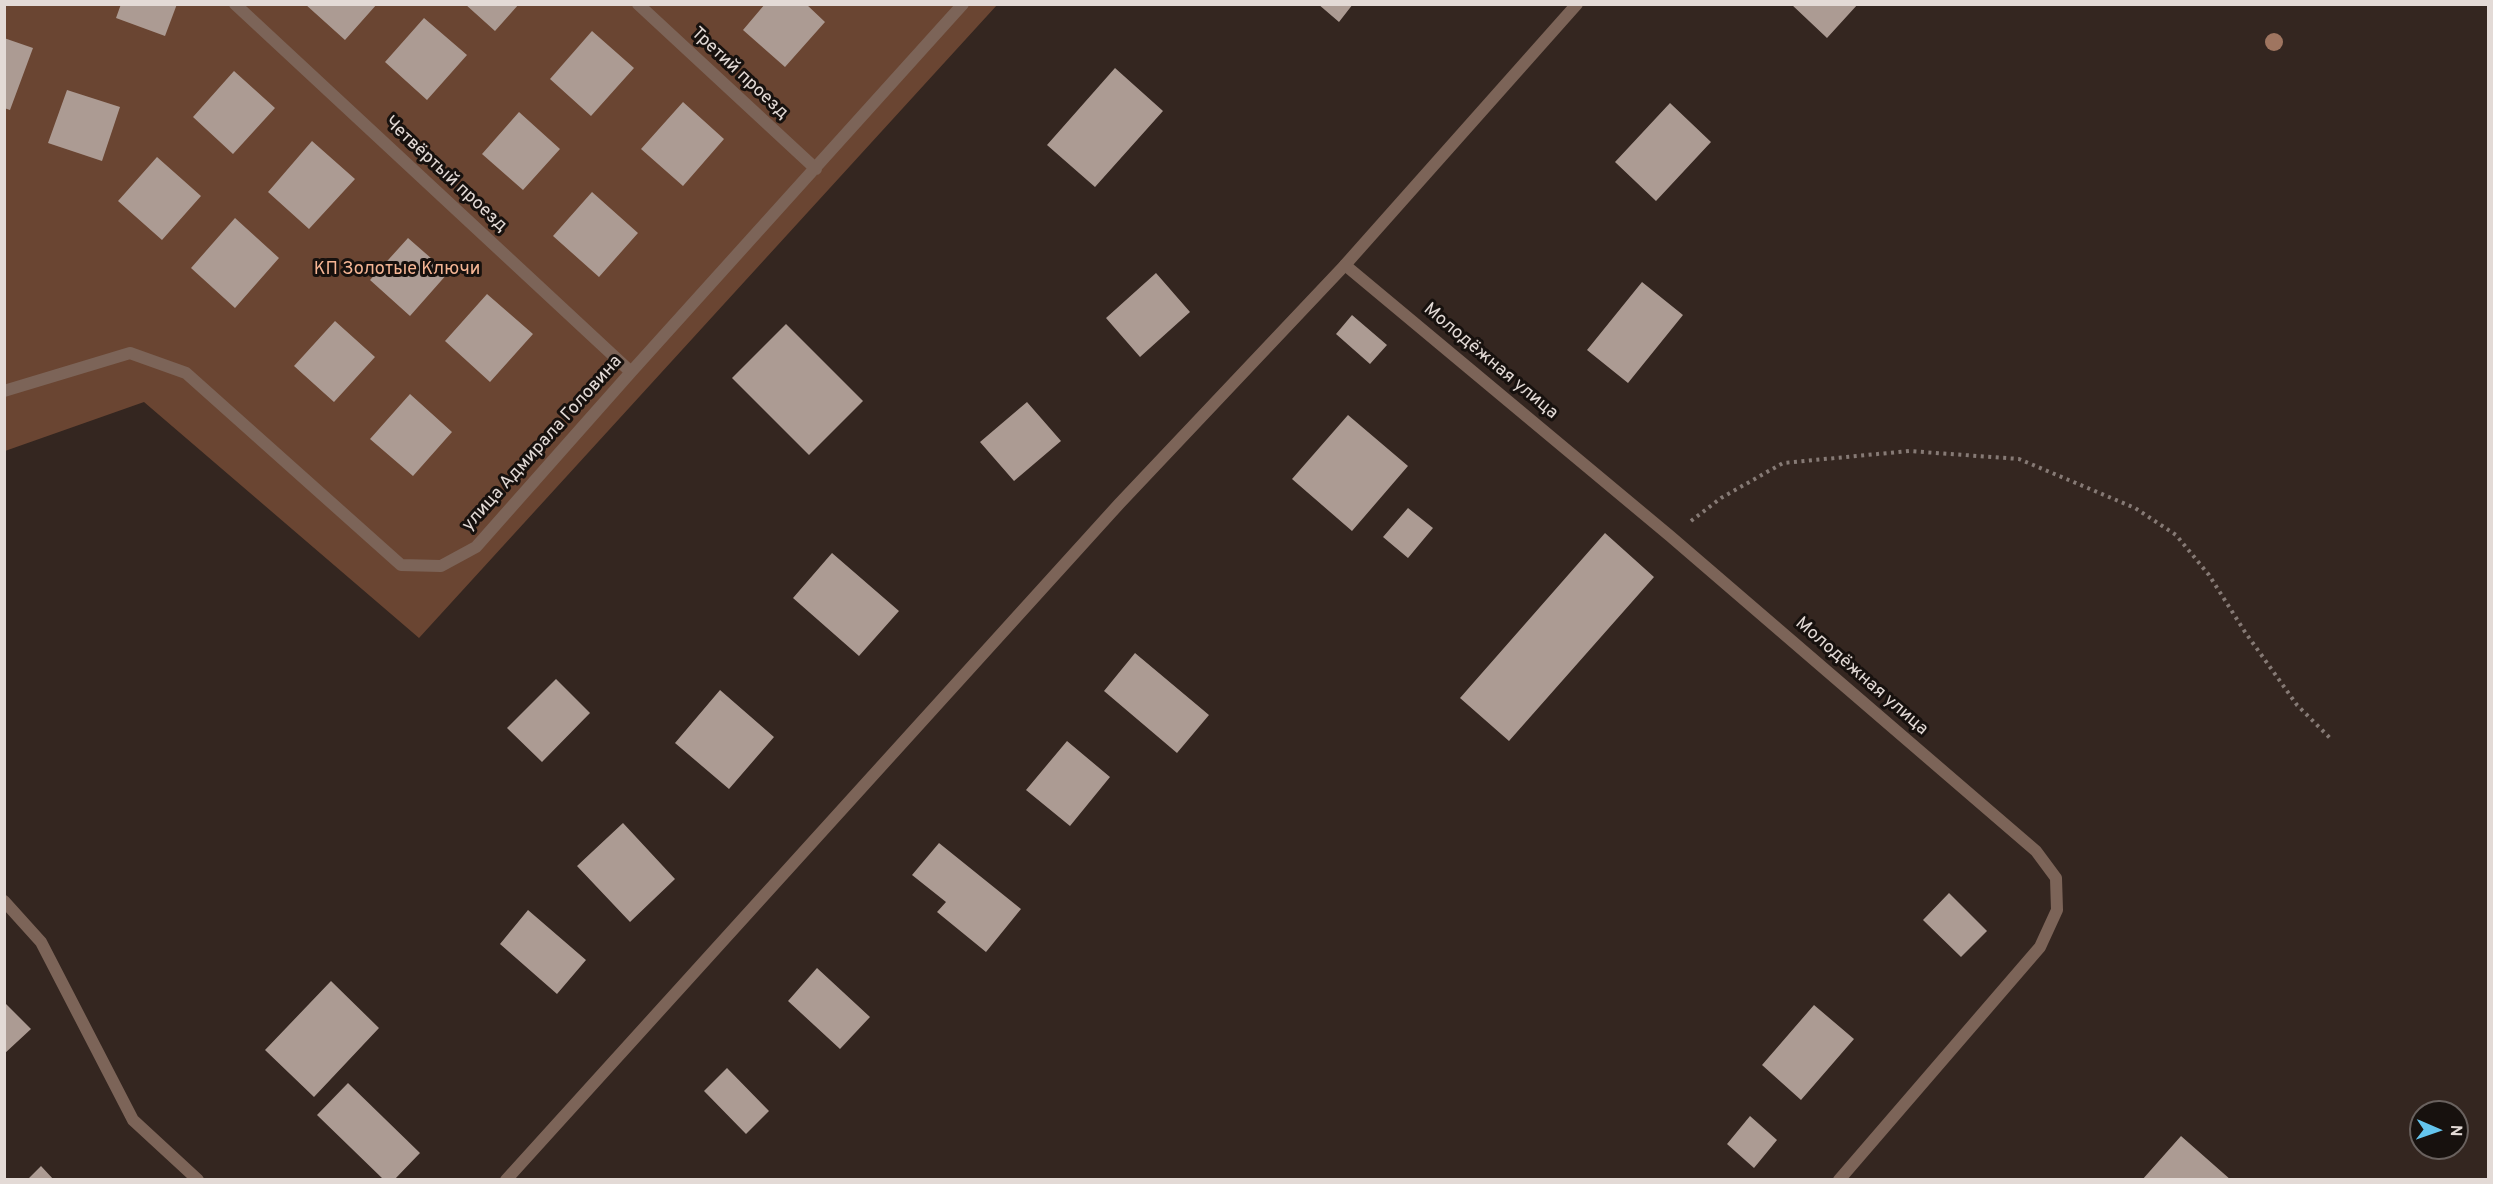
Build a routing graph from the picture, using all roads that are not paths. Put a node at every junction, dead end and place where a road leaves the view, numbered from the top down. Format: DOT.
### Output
graph roads {
  1 [pos="235,4"];
  2 [pos="638,4"];
  3 [pos="963,4"];
  4 [pos="1577,4"];
  5 [pos="816,169"];
  6 [pos="1345,265"];
  7 [pos="631,372"];
  8 [pos="4,391"];
  9 [pos="4,901"];
  10 [pos="198,1179"];
  11 [pos="506,1179"];
  12 [pos="1839,1179"];
  1 -- 7 [label="street, Четвёртый проезд"];
  2 -- 5 [label="street, Третий проезд"];
  3 -- 5 [label="street, улица Адмирала Головина"];
  4 -- 6 [label="street"];
  5 -- 7 [label="street, улица Адмирала Головина"];
  6 -- 11 [label="street"];
  6 -- 12 [label="street, Молодёжная улица"];
  7 -- 8 [label="street, улица Адмирала Головина"];
  9 -- 10 [label="street"];
}
